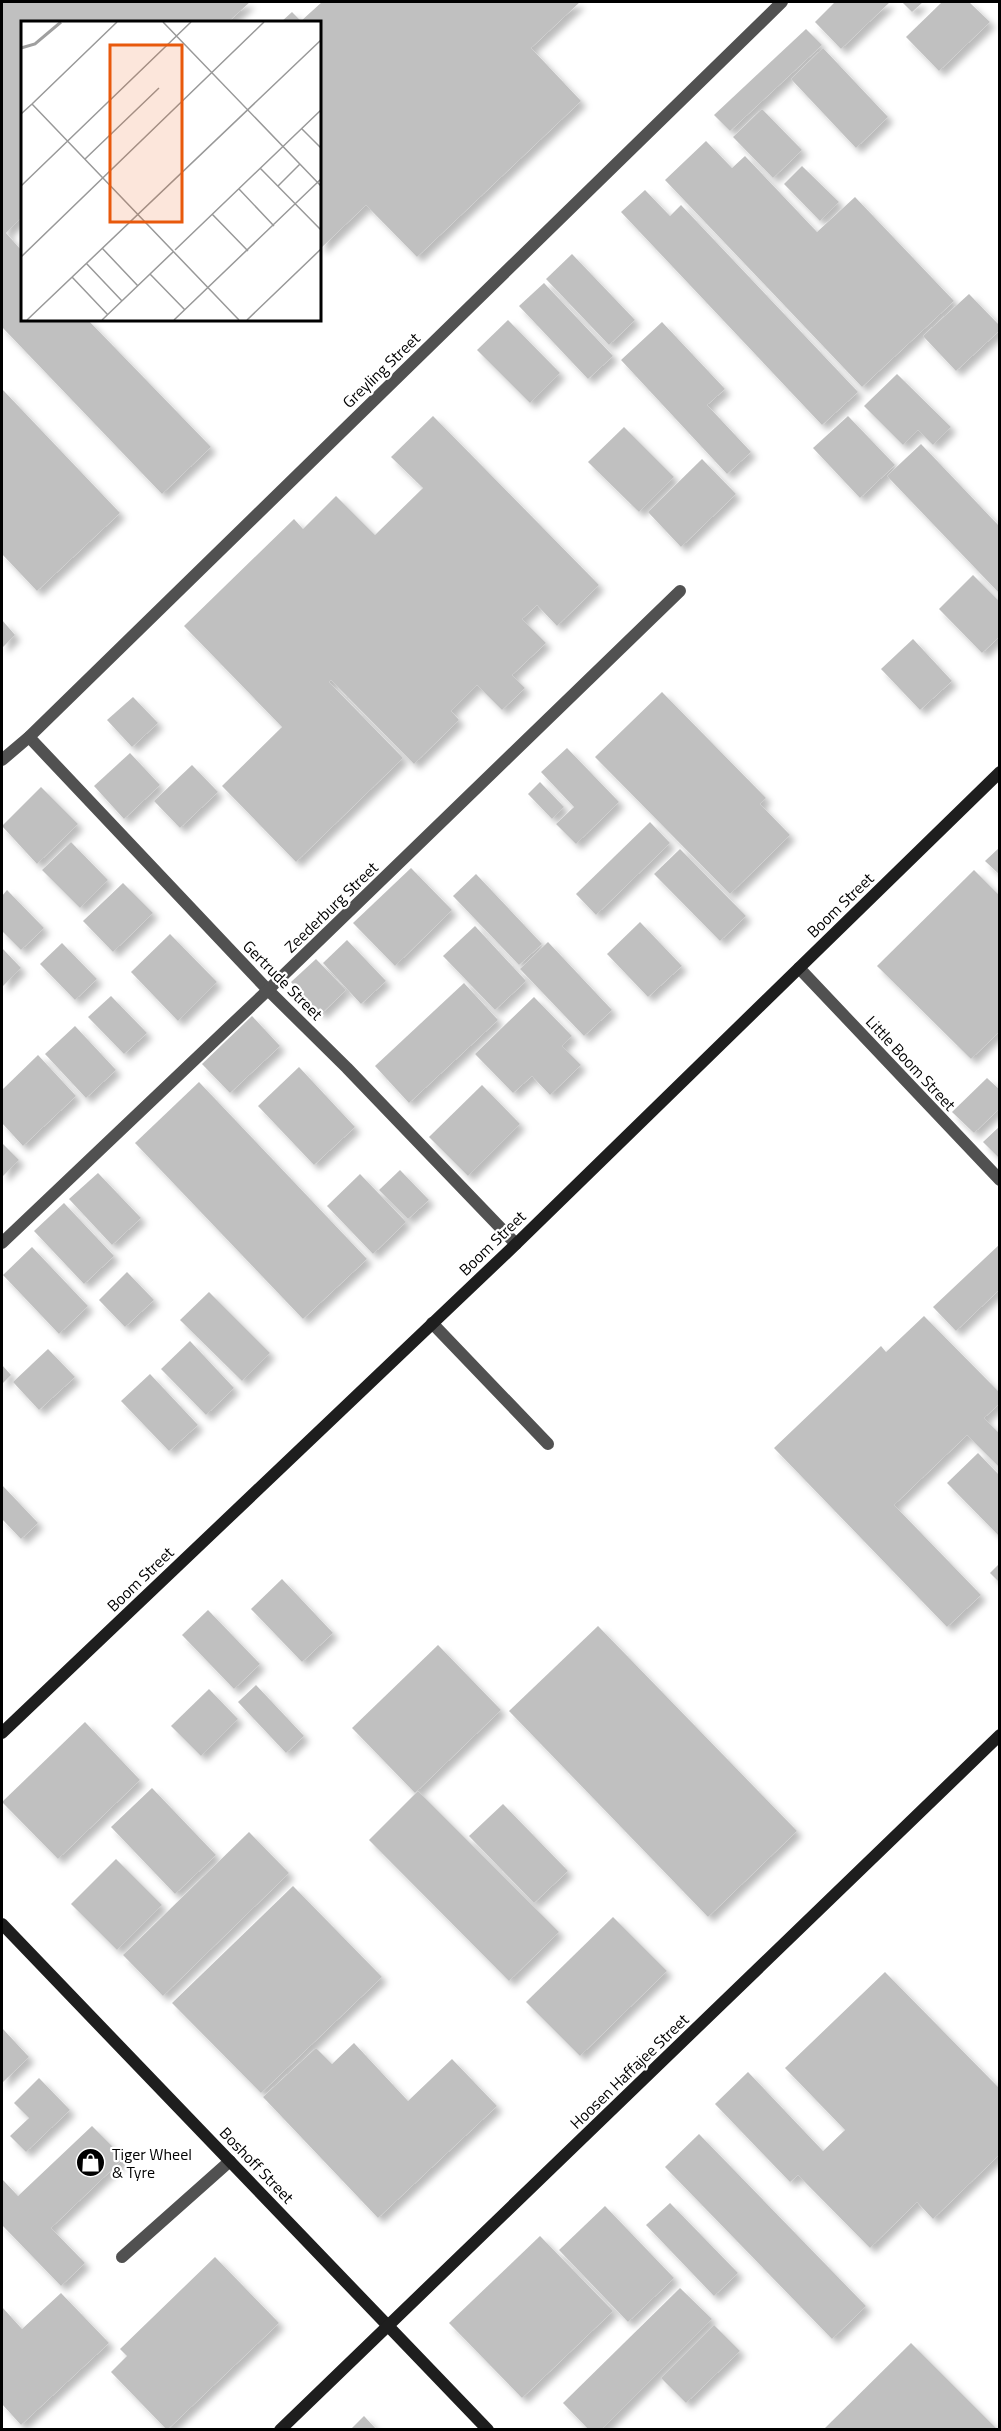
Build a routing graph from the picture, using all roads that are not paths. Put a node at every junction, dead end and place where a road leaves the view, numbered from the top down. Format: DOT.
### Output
graph roads {
  1 [pos="782,2"];
  2 [pos="680,591"];
  3 [pos="29,736"];
  4 [pos="2,760"];
  5 [pos="999,772"];
  6 [pos="799,968"];
  7 [pos="268,990"];
  8 [pos="999,1180"];
  9 [pos="2,1243"];
  10 [pos="516,1244"];
  11 [pos="432,1323"];
  12 [pos="548,1444"];
  13 [pos="2,1733"];
  14 [pos="999,1735"];
  15 [pos="2,1924"];
  16 [pos="230,2161"];
  17 [pos="122,2257"];
  18 [pos="389,2326"];
  19 [pos="280,2430"];
  20 [pos="488,2430"];
  1 -- 3 [label="street, Greyling Street"];
  2 -- 7 [label="street, Zeederburg Street"];
  3 -- 4 [label="street, Greyling Street"];
  3 -- 7 [label="street, Gertrude Street"];
  5 -- 6 [label="street, Boom Street"];
  6 -- 8 [label="street, Little Boom Street"];
  6 -- 10 [label="street, Boom Street"];
  7 -- 9 [label="street, Zeederburg Street"];
  7 -- 10 [label="street, Gertrude Street"];
  10 -- 11 [label="street, Boom Street"];
  11 -- 12 [label="street"];
  11 -- 13 [label="street, Boom Street"];
  14 -- 18 [label="street, Hoosen Haffajee Street"];
  15 -- 16 [label="street, Boshoff Street"];
  16 -- 17 [label="street"];
  16 -- 18 [label="street, Boshoff Street"];
  18 -- 19 [label="street, Hoosen Haffajee Street"];
  18 -- 20 [label="street, Boshoff Street"];
}
